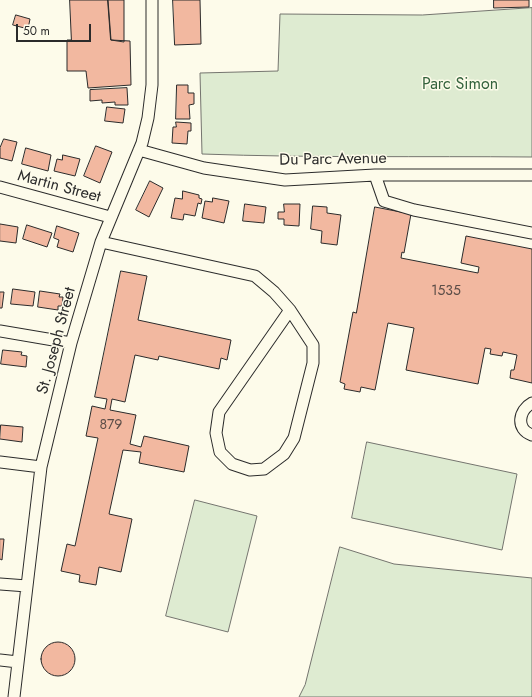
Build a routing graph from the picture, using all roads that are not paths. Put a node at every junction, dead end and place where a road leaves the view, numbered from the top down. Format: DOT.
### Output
graph roads {
  1 [pos="152,0"];
  2 [pos="139,150"];
  3 [pos="375,175"];
  4 [pos="532,175"];
  5 [pos="0,188"];
  6 [pos="110,217"];
  7 [pos="532,233"];
  8 [pos="101,242"];
  9 [pos="290,310"];
  10 [pos="0,331"];
  11 [pos="71,343"];
  12 [pos="532,403"];
  13 [pos="532,434"];
  14 [pos="0,462"];
  15 [pos="41,467"];
  16 [pos="0,584"];
  17 [pos="27,586"];
  18 [pos="0,660"];
  19 [pos="18,662"];
  20 [pos="14,697"];
  1 -- 2 [label="street, St. Joseph Street"];
  2 -- 3 [label="street, Du Parc Avenue"];
  2 -- 6 [label="street, St. Joseph Street"];
  3 -- 4 [label="street, Du Parc Avenue"];
  3 -- 7 [label="street"];
  5 -- 6 [label="street, Martin Street"];
  6 -- 8 [label="street, St. Joseph Street"];
  8 -- 9 [label="street"];
  8 -- 11 [label="street, St. Joseph Street"];
  9 -- 9 [label="street"];
  10 -- 11 [label="street"];
  11 -- 15 [label="street, St. Joseph Street"];
  12 -- 13 [label="street"];
  14 -- 15 [label="street"];
  15 -- 17 [label="street, St. Joseph Street"];
  16 -- 17 [label="street"];
  17 -- 19 [label="street, St. Joseph Street"];
  18 -- 19 [label="street"];
  19 -- 20 [label="street, St. Joseph Street"];
}
